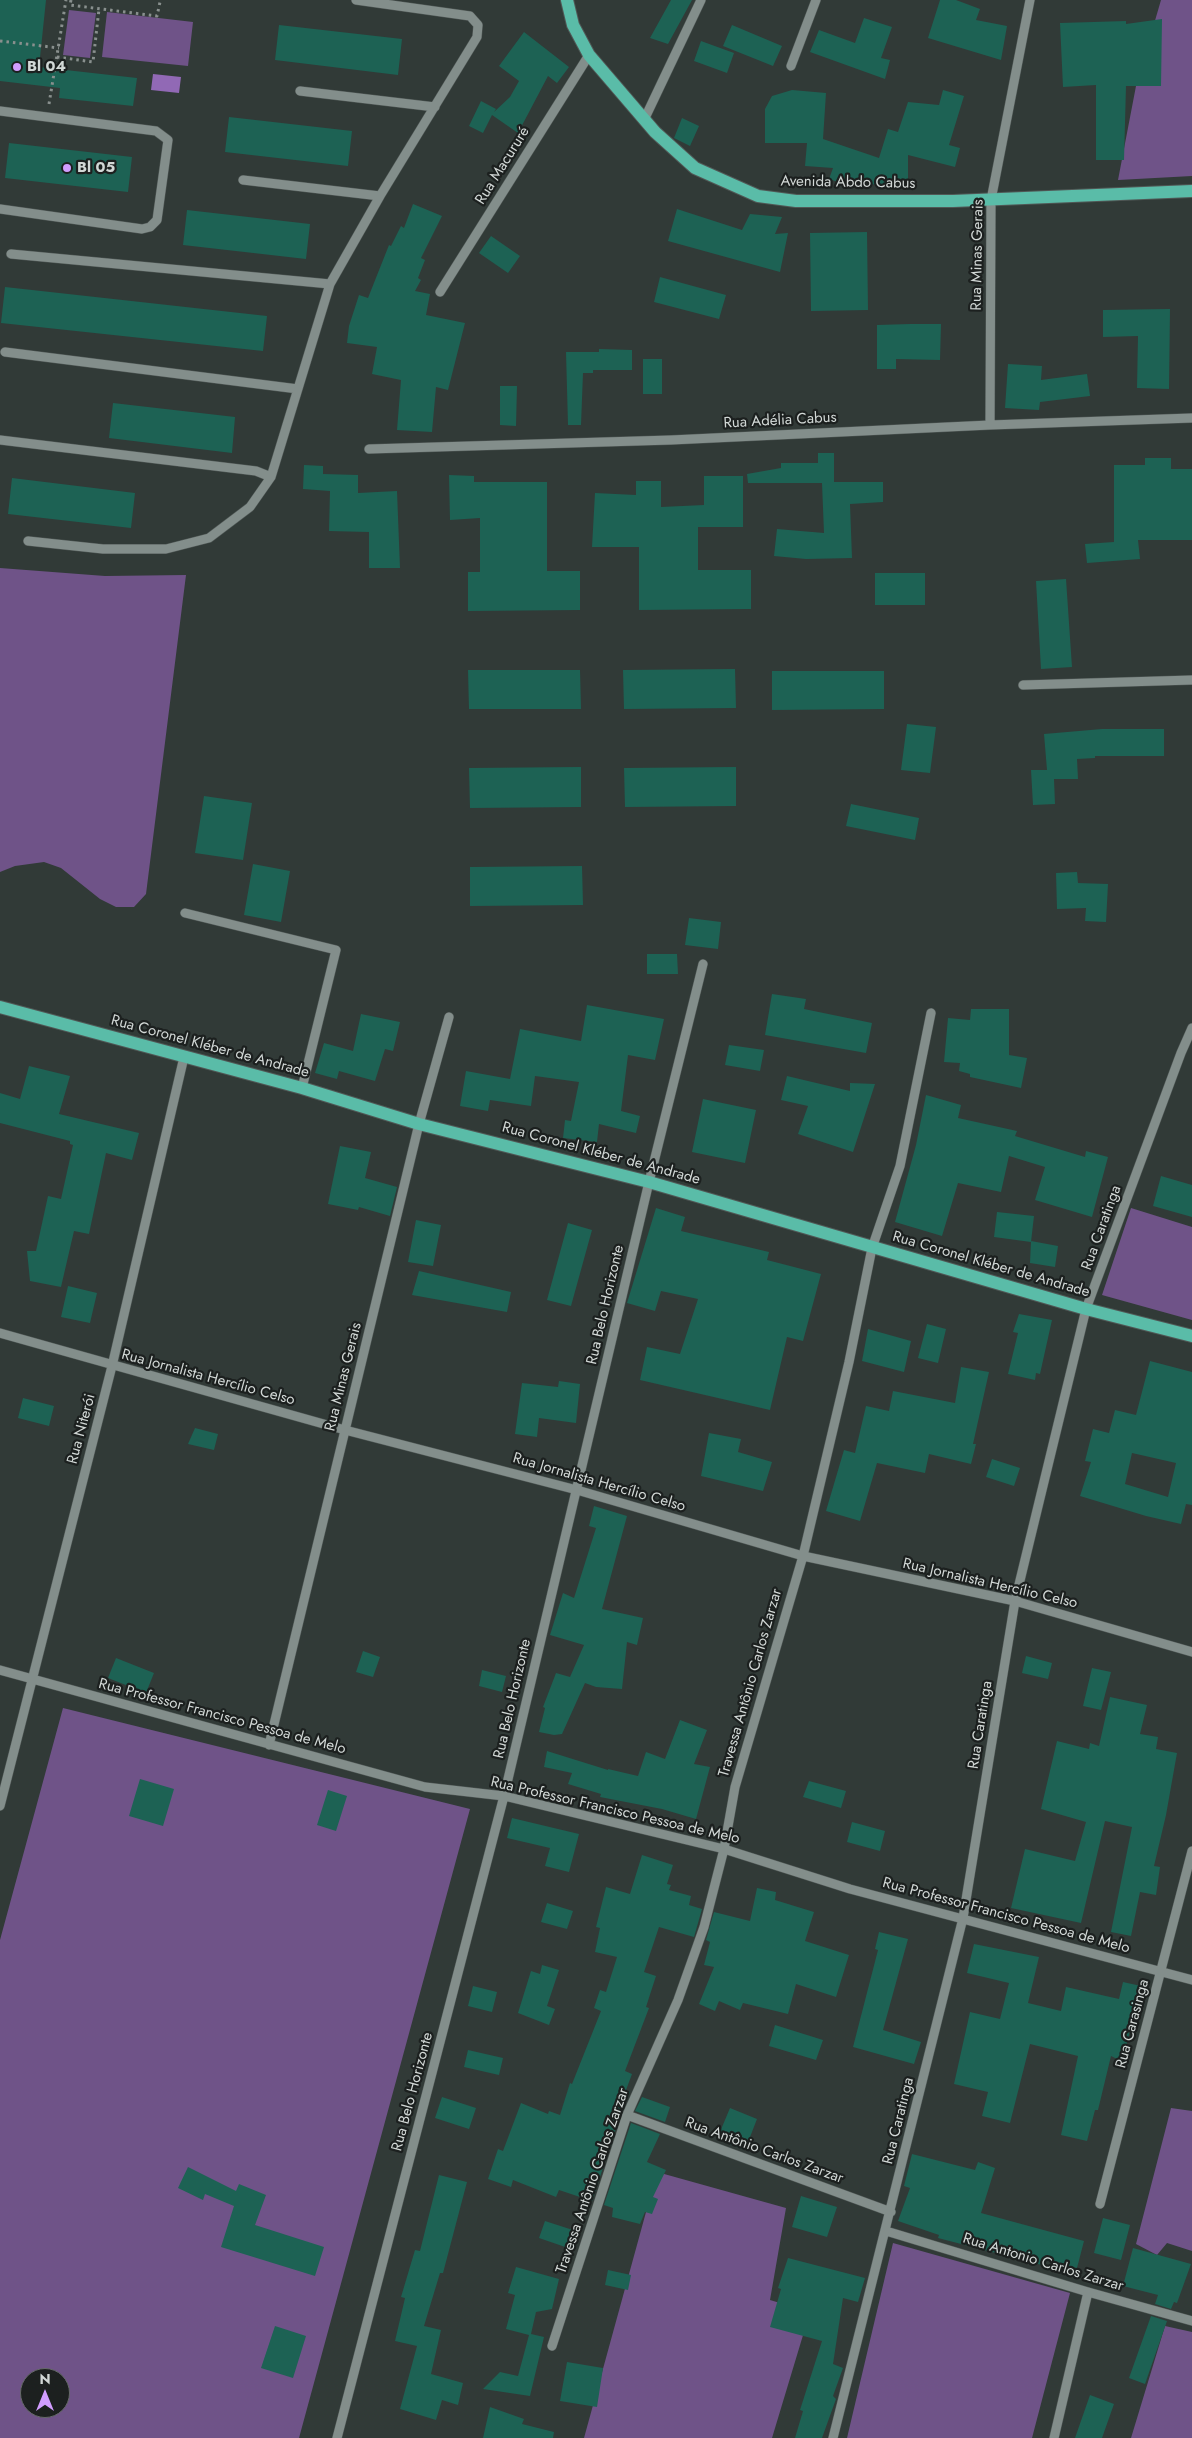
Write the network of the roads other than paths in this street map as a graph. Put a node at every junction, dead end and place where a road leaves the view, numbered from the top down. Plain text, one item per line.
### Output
1 (356, 0) edge
2 (567, 0) edge
3 (701, 0) edge
4 (816, 0) edge
5 (1030, 0) edge
6 (589, 54) junction
7 (791, 66) dead end
8 (300, 91) dead end
9 (435, 106) junction
10 (0, 111) edge
11 (644, 120) junction
12 (243, 180) dead end
13 (1192, 191) edge
14 (380, 196) junction
15 (991, 200) junction
16 (0, 209) edge
17 (11, 254) dead end
18 (330, 284) junction
19 (440, 292) dead end
20 (6, 352) dead end
21 (298, 389) junction
22 (1192, 418) edge
23 (990, 424) junction
24 (0, 440) edge
25 (368, 449) dead end
26 (271, 477) junction
27 (28, 541) dead end
28 (1192, 680) edge
29 (1023, 685) dead end
30 (185, 913) dead end
31 (703, 964) dead end
32 (0, 1007) edge
33 (931, 1013) dead end
34 (449, 1017) dead end
35 (1192, 1028) edge
36 (184, 1057) junction
37 (302, 1088) junction
38 (419, 1124) junction
39 (649, 1182) junction
40 (872, 1248) junction
41 (1086, 1309) junction
42 (0, 1333) edge
43 (1192, 1336) edge
44 (112, 1366) junction
45 (345, 1430) junction
46 (577, 1490) junction
47 (803, 1556) junction
48 (1015, 1601) junction
49 (1192, 1652) edge
50 (0, 1670) edge
51 (32, 1678) junction
52 (269, 1745) junction
53 (504, 1796) junction
54 (0, 1806) edge
55 (724, 1849) junction
56 (1192, 1851) edge
57 (963, 1918) junction
58 (1161, 1971) junction
59 (1192, 1980) edge
60 (627, 2115) junction
61 (1100, 2204) dead end
62 (891, 2212) junction
63 (886, 2231) junction
64 (1088, 2292) junction
65 (1192, 2321) edge
66 (552, 2346) dead end
67 (337, 2438) edge
68 (833, 2438) edge
69 (1054, 2438) edge

1 - 9 street
2 - 6 main road, Avenida Abdo Cabus
3 - 11 street
4 - 7 street
5 - 15 street, Rua Minas Gerais
6 - 11 main road, Avenida Abdo Cabus
6 - 19 street, Rua Macururé
8 - 9 street
9 - 14 street
10 - 16 street
11 - 15 main road, Avenida Abdo Cabus
12 - 14 street
13 - 15 main road, Avenida Abdo Cabus
14 - 18 street
15 - 23 street, Rua Minas Gerais
17 - 18 street
18 - 21 street
20 - 21 street
21 - 26 street
22 - 23 street, Rua Adélia Cabus
23 - 25 street, Rua Adélia Cabus
24 - 26 street
26 - 27 street
28 - 29 street
30 - 37 street
31 - 39 street, Rua Belo Horizonte
32 - 36 main road, Rua Coronel Kléber de Andrade
33 - 40 street, Travessa Antônio Carlos Zarzar
34 - 38 street, Rua Minas Gerais
35 - 41 street, Rua Caratinga
36 - 37 main road, Rua Coronel Kléber de Andrade
36 - 44 street, Rua Niterói
37 - 38 main road, Rua Coronel Kléber de Andrade
38 - 39 main road, Rua Coronel Kléber de Andrade
38 - 45 street, Rua Minas Gerais
39 - 40 main road, Rua Coronel Kléber de Andrade
39 - 46 street, Rua Belo Horizonte
40 - 41 main road, Rua Coronel Kléber de Andrade
40 - 47 street, Travessa Antônio Carlos Zarzar
41 - 43 main road, Rua Coronel Kléber de Andrade
41 - 48 street, Rua Caratinga
42 - 44 street, Rua Jornalista Hercílio Celso
44 - 45 street, Rua Jornalista Hercílio Celso
44 - 51 street, Rua Niterói
45 - 46 street, Rua Jornalista Hercílio Celso
45 - 52 street, Rua Minas Gerais
46 - 47 street, Rua Jornalista Hercílio Celso
46 - 53 street, Rua Belo Horizonte
47 - 48 street, Rua Jornalista Hercílio Celso
47 - 55 street, Travessa Antônio Carlos Zarzar
48 - 49 street, Rua Jornalista Hercílio Celso
48 - 57 street, Rua Caratinga
50 - 51 street, Rua Professor Francisco Pessoa de Melo
51 - 52 street, Rua Professor Francisco Pessoa de Melo
51 - 54 street, Rua Niterói
52 - 53 street, Rua Professor Francisco Pessoa de Melo
53 - 55 street, Rua Professor Francisco Pessoa de Melo
53 - 67 street, Rua Belo Horizonte
55 - 57 street, Rua Professor Francisco Pessoa de Melo
55 - 60 street, Travessa Antônio Carlos Zarzar
56 - 58 street, Rua Carasinga
57 - 58 street, Rua Professor Francisco Pessoa de Melo
57 - 62 street, Rua Caratinga
58 - 59 street, Rua Professor Francisco Pessoa de Melo
58 - 61 street, Rua Carasinga
60 - 62 street, Rua Antônio Carlos Zarzar
60 - 66 street, Travessa Antônio Carlos Zarzar
62 - 63 street, Rua Caratinga
63 - 64 street, Rua Antonio Carlos Zarzar
63 - 68 street, Rua Caratinga
64 - 65 street, Rua Antonio Carlos Zarzar
64 - 69 street

